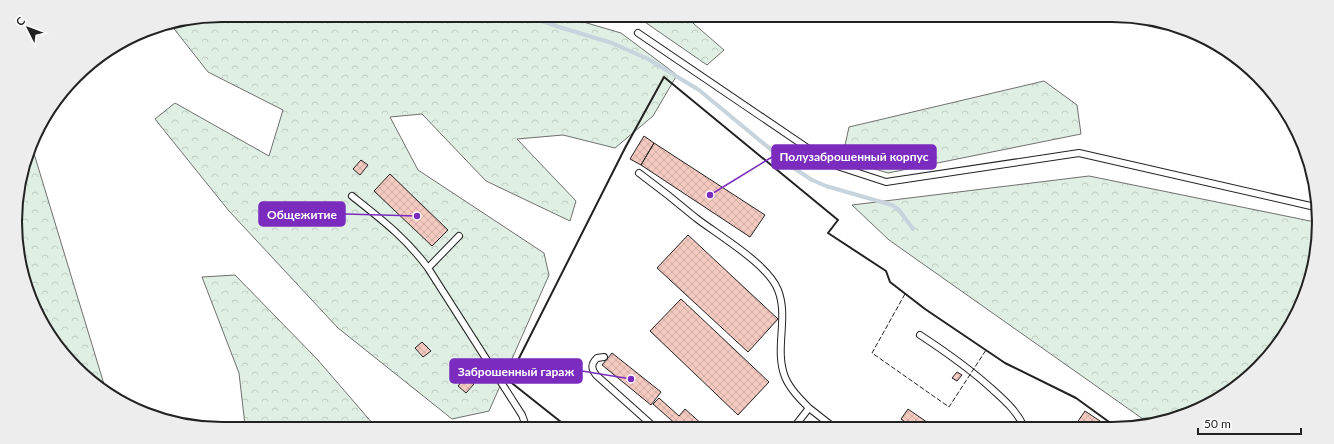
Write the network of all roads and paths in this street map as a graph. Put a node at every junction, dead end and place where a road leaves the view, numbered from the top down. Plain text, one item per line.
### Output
1 (638, 33) dead end
2 (639, 173) dead end
3 (352, 196) dead end
4 (1312, 206) edge
5 (459, 236) dead end
6 (428, 268) junction
7 (920, 335) dead end
8 (604, 357) dead end
9 (809, 408) junction
10 (525, 422) edge
11 (648, 422) edge
12 (798, 422) edge
13 (827, 422) edge
14 (1022, 422) edge

1 - 4 lane
2 - 9 lane
3 - 6 lane
5 - 6 lane
6 - 10 lane
7 - 14 lane
8 - 11 lane
9 - 12 lane
9 - 13 lane

